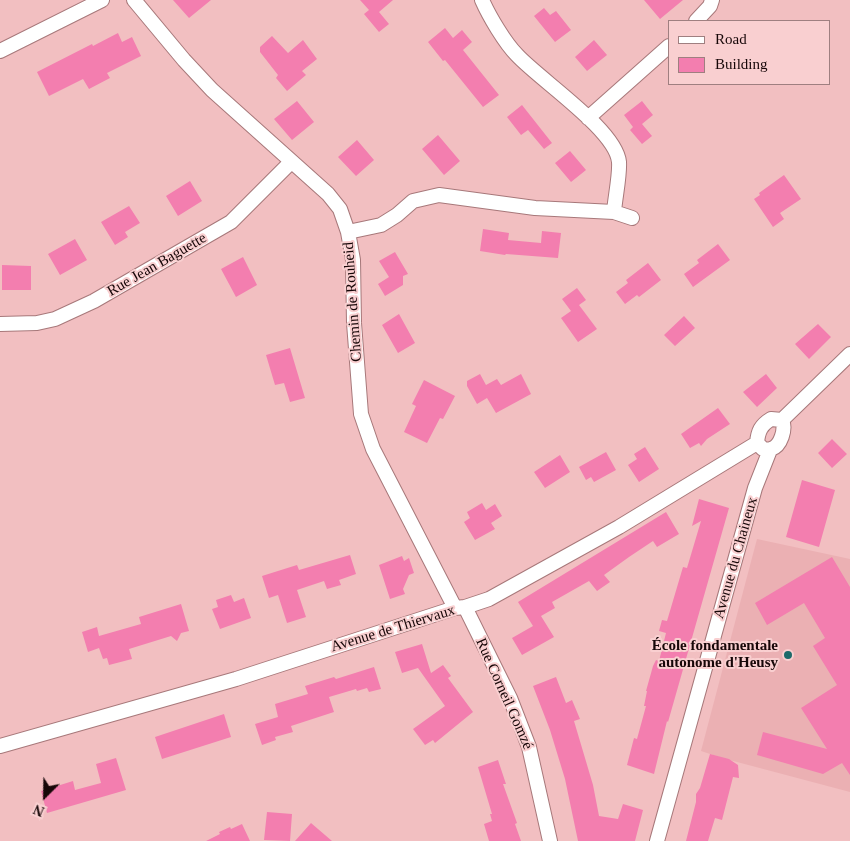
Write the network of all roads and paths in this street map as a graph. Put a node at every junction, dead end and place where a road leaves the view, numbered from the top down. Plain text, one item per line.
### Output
1 (102, 0) edge
2 (134, 0) edge
3 (482, 0) edge
4 (712, 0) edge
5 (697, 20) edge
6 (668, 47) edge
7 (0, 51) edge
8 (588, 118) junction
9 (291, 162) junction
10 (614, 212) junction
11 (632, 218) dead end
12 (348, 232) junction
13 (0, 324) edge
14 (850, 354) edge
15 (782, 420) junction
16 (757, 443) junction
17 (770, 450) junction
18 (460, 607) junction
19 (0, 746) edge
20 (550, 841) edge
21 (657, 841) edge

1 - 7 street
2 - 9 street, Chemin de Rouheid
3 - 8 street
4 - 5 street
6 - 8 street
8 - 10 street
9 - 12 street, Chemin de Rouheid
9 - 13 street, Rue Jean Baguette
10 - 11 street
10 - 12 street
12 - 18 street, Chemin de Rouheid
14 - 15 street
15 - 16 street
15 - 17 street
16 - 17 street
16 - 18 street, Avenue de Thiervaux
17 - 21 street, Avenue du Chaineux
18 - 19 street, Avenue de Thiervaux
18 - 20 street, Rue Corneil Gomzé

